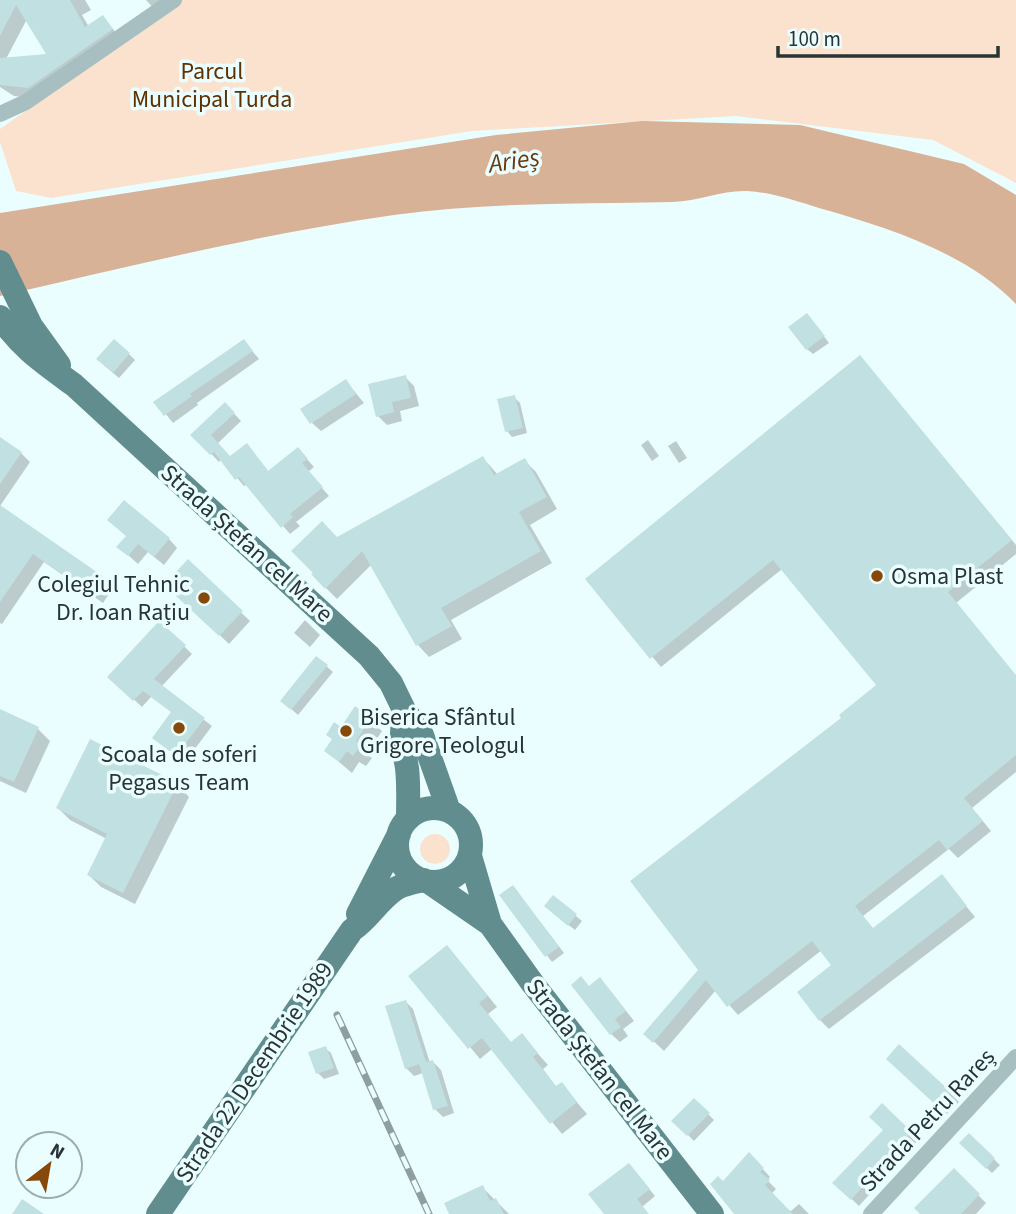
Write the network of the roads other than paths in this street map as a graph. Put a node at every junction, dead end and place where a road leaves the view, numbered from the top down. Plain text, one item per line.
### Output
1 (174, 0) edge
2 (0, 114) edge
3 (0, 261) edge
4 (14, 326) edge
5 (406, 713) junction
6 (449, 811) junction
7 (405, 823) junction
8 (470, 856) junction
9 (426, 881) junction
10 (490, 924) junction
11 (352, 930) junction
12 (1016, 1057) edge
13 (158, 1214) edge
14 (712, 1214) edge
15 (871, 1214) edge

1 - 2 street
3 - 4 main road, Strada Ștefan cel Mare
4 - 5 main road, Strada Ștefan cel Mare
5 - 6 main road, Strada Ștefan cel Mare
5 - 7 main road, Strada Ștefan cel Mare
6 - 7 main road
6 - 8 main road, Strada Ștefan cel Mare
7 - 9 main road, Strada Ștefan cel Mare
7 - 11 main road, Strada 22 Decembrie 1989
8 - 9 main road
8 - 10 main road, Strada Ștefan cel Mare
9 - 10 main road, Strada Ștefan cel Mare
9 - 11 main road, Strada 22 Decembrie 1989
10 - 14 main road, Strada Ștefan cel Mare
11 - 13 main road, Strada 22 Decembrie 1989
12 - 15 street, Strada Petru Rareș

